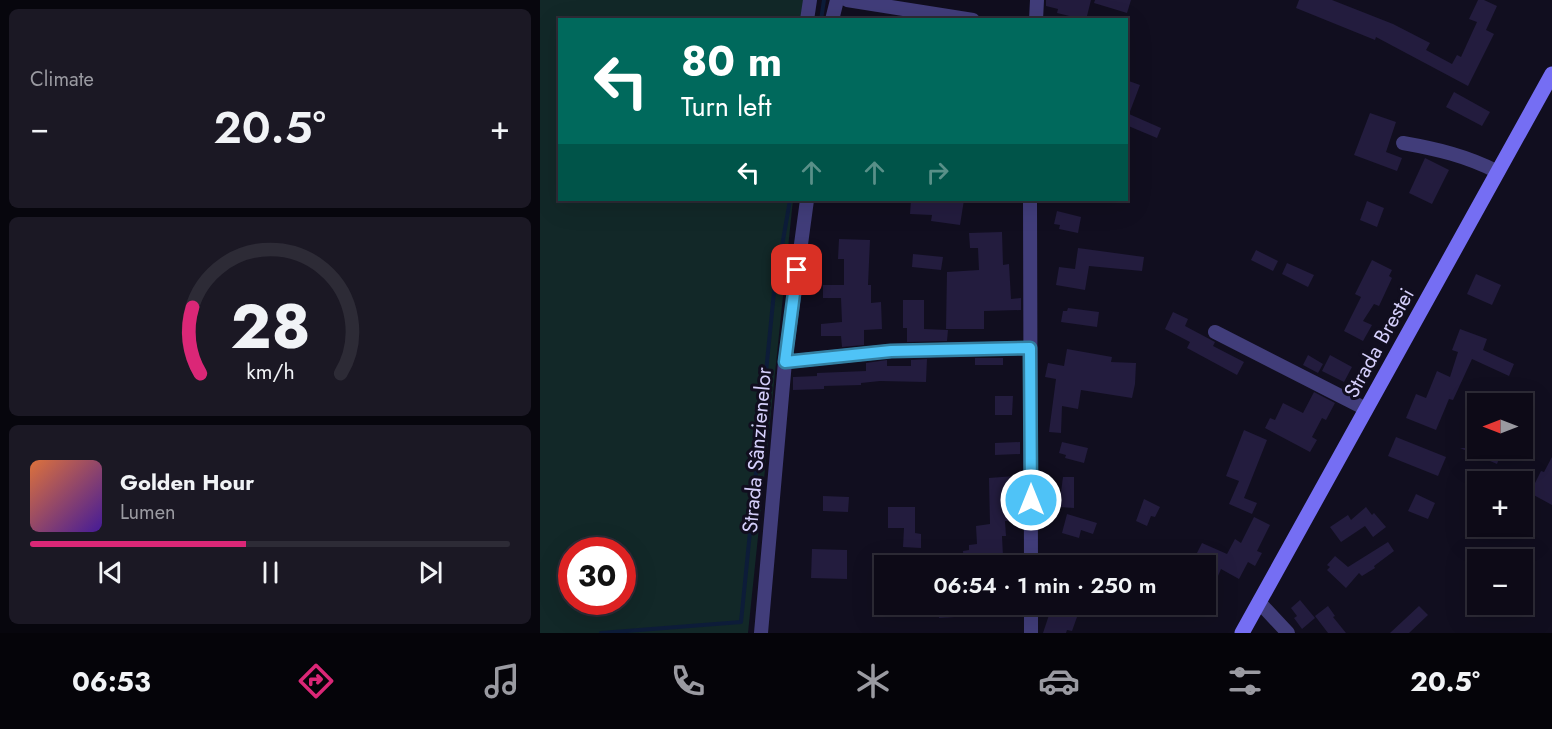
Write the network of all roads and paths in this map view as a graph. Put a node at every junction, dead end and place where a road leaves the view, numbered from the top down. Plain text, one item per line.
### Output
1 (810, 0) edge
2 (837, 0) edge
3 (847, 0) edge
4 (1037, 0) edge
5 (807, 18) edge
6 (832, 18) edge
7 (960, 18) edge
8 (1036, 18) edge
9 (1552, 74) edge
10 (1403, 143) dead end
11 (1498, 172) junction
12 (807, 201) edge
13 (1030, 201) edge
14 (1215, 332) dead end
15 (1030, 348) junction
16 (785, 362) junction
17 (1366, 409) junction
18 (1031, 555) edge
19 (1259, 602) junction
20 (1031, 615) edge
21 (761, 633) edge
22 (1031, 633) edge
23 (1242, 633) edge
24 (1288, 633) edge

1 - 5 street
2 - 6 street
3 - 7 street
4 - 8 street
9 - 11 main road, Strada Brestei
10 - 11 street
11 - 17 main road, Strada Brestei
12 - 16 street, Strada Sânzienelor
13 - 15 street
14 - 17 street
15 - 16 street
15 - 18 street
16 - 21 street, Strada Sânzienelor
17 - 19 main road, Strada Brestei
19 - 23 main road, Strada Brestei
19 - 24 street
20 - 22 street

